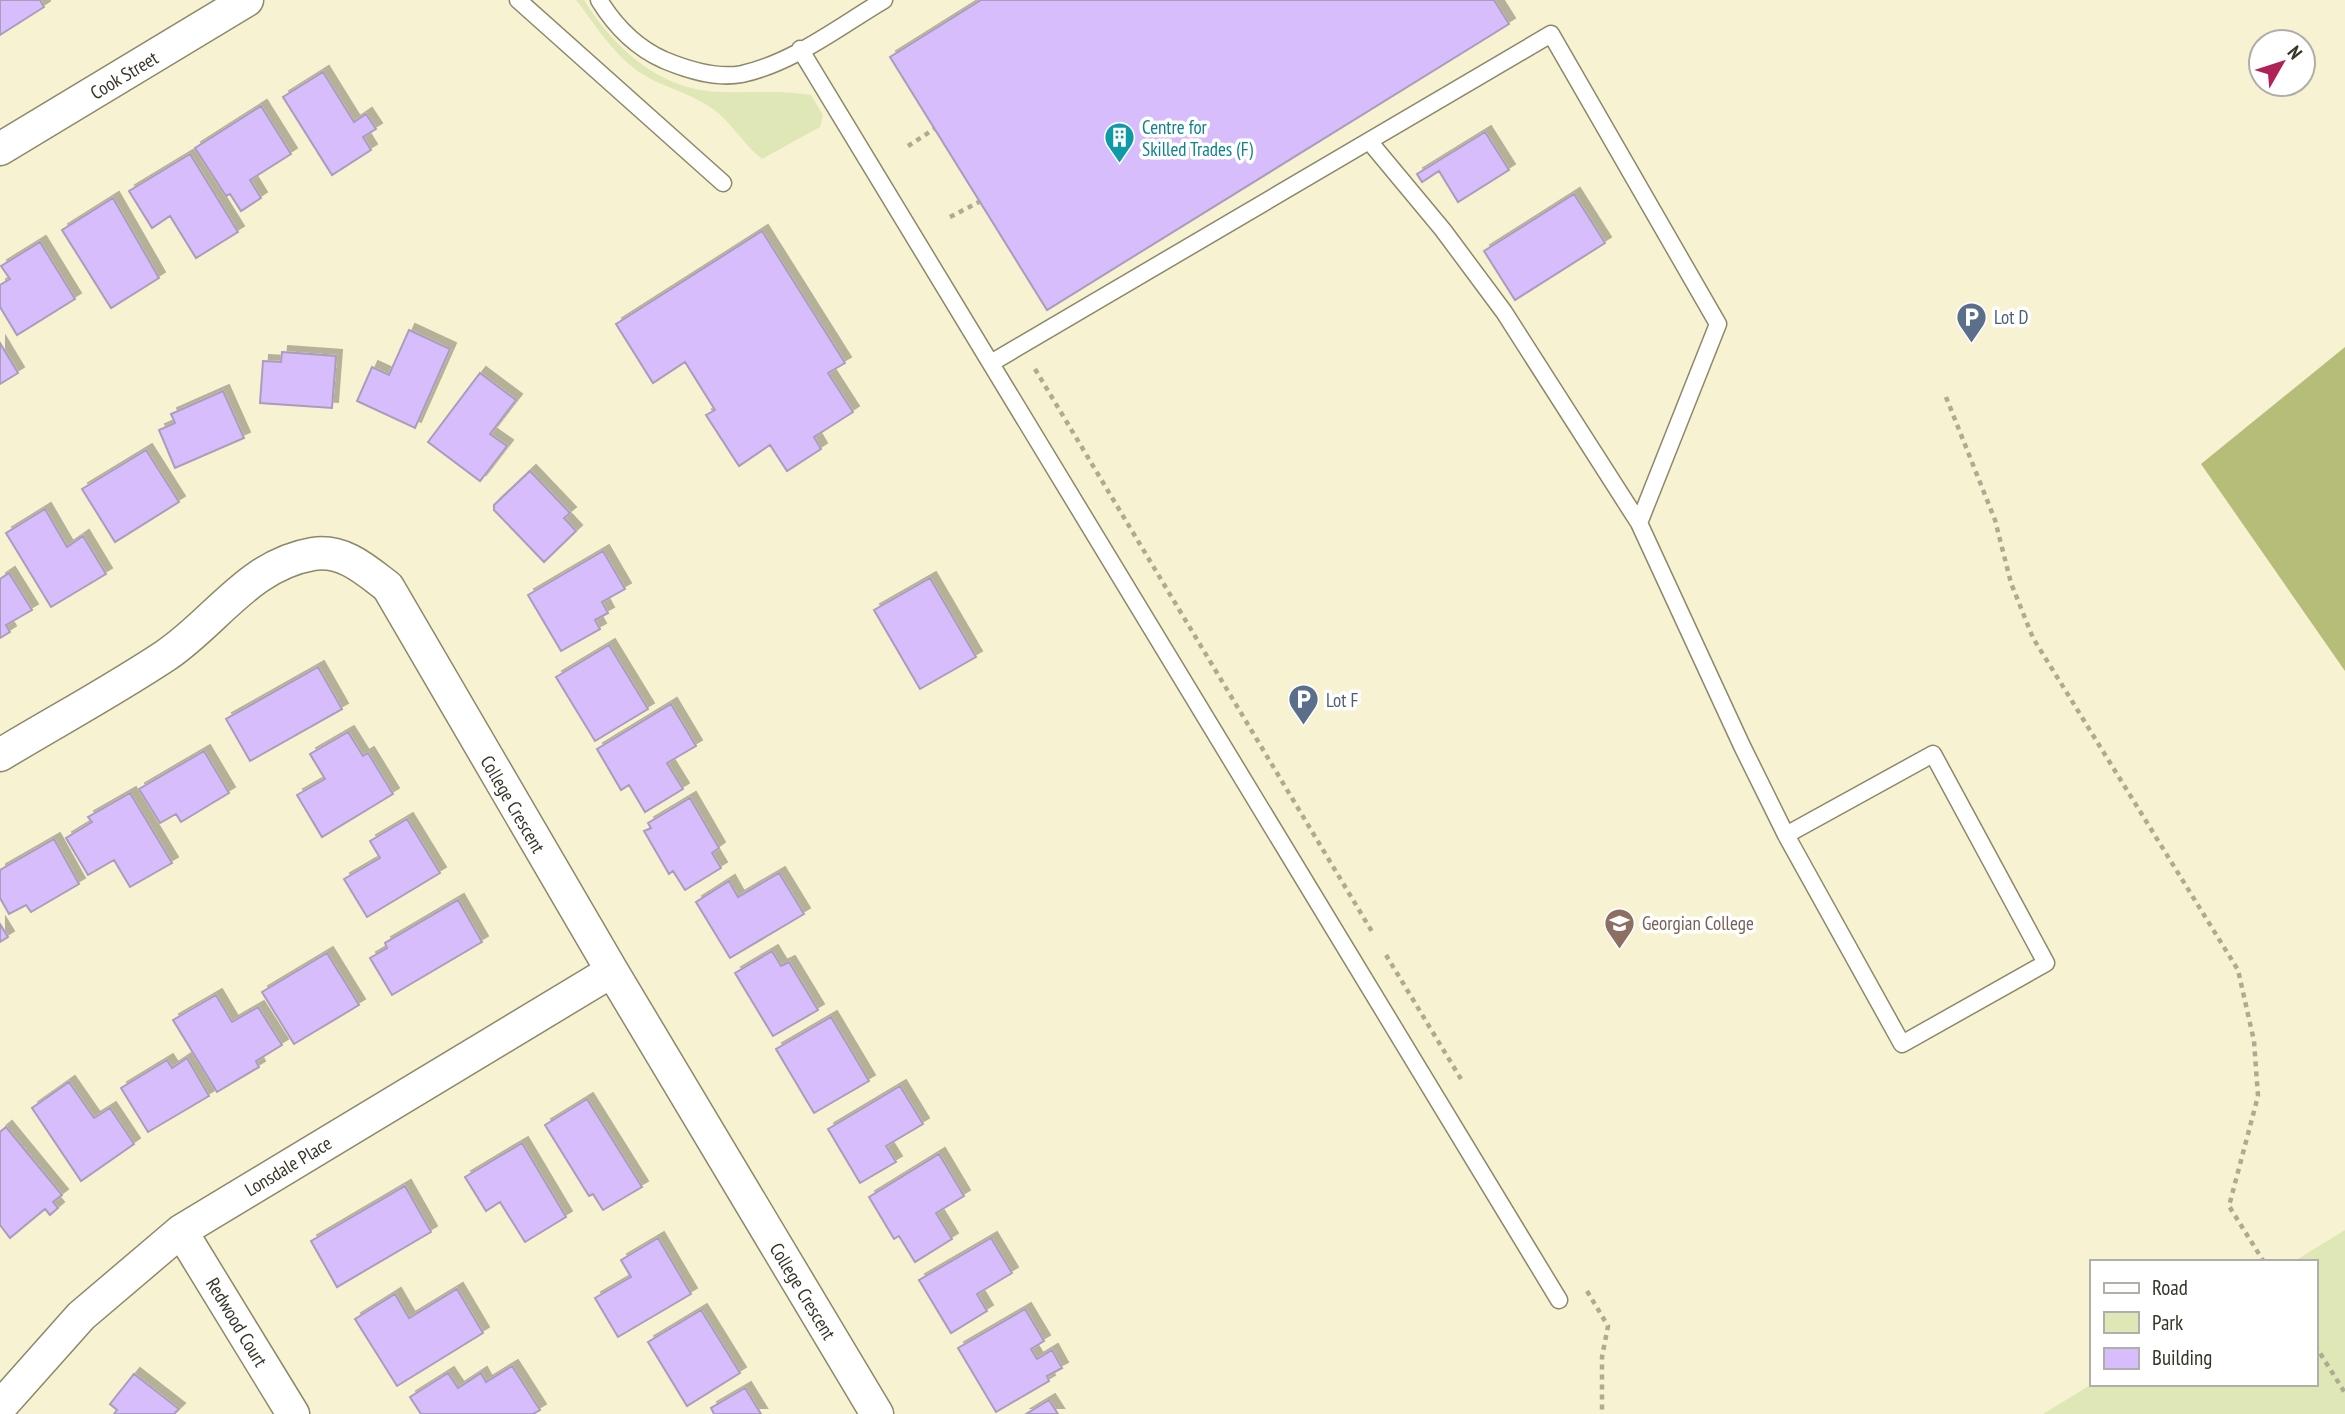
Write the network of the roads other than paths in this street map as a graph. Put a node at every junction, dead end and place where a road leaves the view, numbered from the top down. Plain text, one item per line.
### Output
1 (247, 0) edge
2 (519, 0) edge
3 (599, 0) edge
4 (884, 0) edge
5 (800, 49) junction
6 (1369, 141) junction
7 (0, 149) edge
8 (723, 183) dead end
9 (991, 362) junction
10 (1640, 523) junction
11 (0, 755) edge
12 (1786, 835) junction
13 (612, 971) junction
14 (181, 1231) junction
15 (1559, 1300) dead end
16 (0, 1407) edge
17 (293, 1414) edge
18 (877, 1414) edge

1 - 7 street, Cook Street
2 - 8 lane
3 - 5 lane
4 - 5 lane
5 - 9 lane
6 - 9 lane
6 - 10 lane
6 - 10 lane
9 - 15 lane
10 - 12 lane
11 - 13 street, College Crescent
12 - 12 lane
13 - 14 street, Lonsdale Place
13 - 18 street, College Crescent
14 - 16 street, Lonsdale Place
14 - 17 street, Redwood Court

